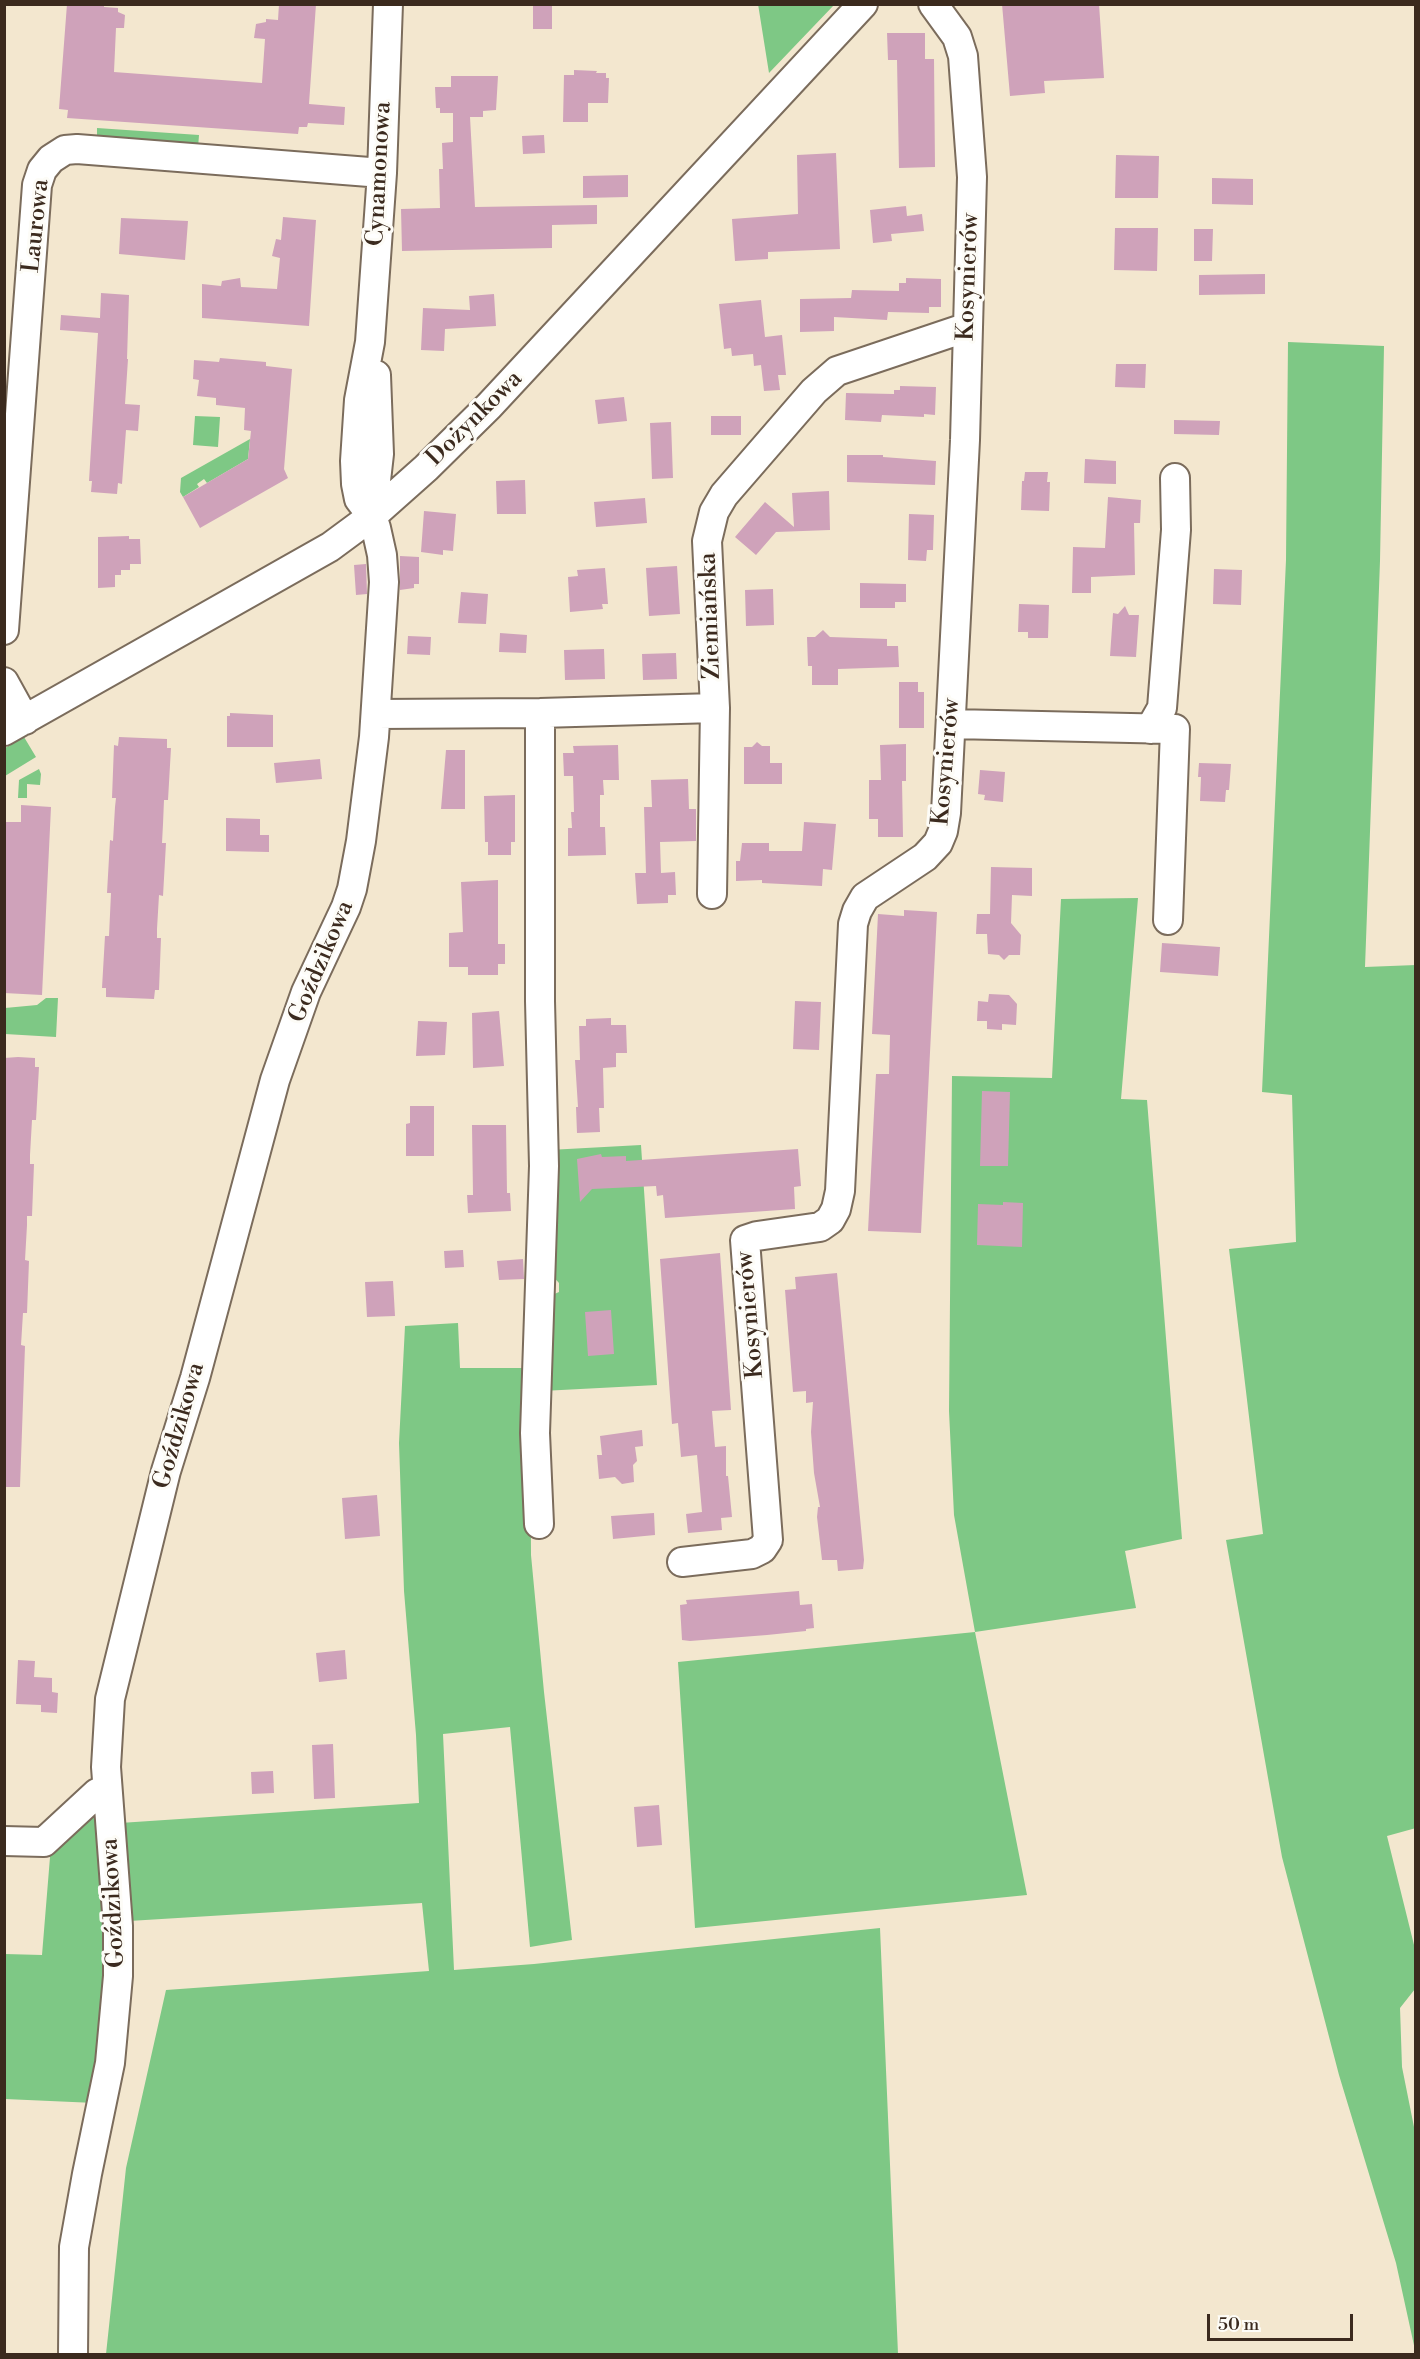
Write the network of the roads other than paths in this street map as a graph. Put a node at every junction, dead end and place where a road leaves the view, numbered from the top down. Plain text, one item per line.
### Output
1 (388, 4) edge
2 (863, 4) edge
3 (933, 4) edge
4 (382, 173) junction
5 (968, 327) junction
6 (370, 342) junction
7 (379, 454) junction
8 (417, 477) junction
9 (1174, 478) dead end
10 (372, 516) junction
11 (4, 630) edge
12 (4, 682) edge
13 (715, 708) junction
14 (540, 713) junction
15 (376, 714) junction
16 (952, 724) junction
17 (15, 726) edge
18 (1163, 729) junction
19 (712, 894) dead end
20 (1168, 920) dead end
21 (539, 1524) dead end
22 (682, 1562) dead end
23 (107, 1789) junction
24 (4, 1841) edge
25 (73, 2355) edge

1 - 4 street, Cynamonowa
2 - 8 street, Dożynkowa
3 - 5 street, Kosynierów
4 - 6 street, Cynamonowa
4 - 11 street, Laurowa
5 - 13 street, Ziemiańska
5 - 16 street, Kosynierów
6 - 7 street, Cynamonowa
6 - 10 street, Cynamonowa
7 - 8 street
7 - 10 street, Cynamonowa
8 - 10 street, Dożynkowa
9 - 18 street
10 - 15 street, Goździkowa
10 - 17 street, Dożynkowa
12 - 17 street
13 - 14 street, Ziemiańska
13 - 19 street
14 - 15 street, Ziemiańska
14 - 21 street
15 - 23 street, Goździkowa
16 - 18 street
16 - 22 street, Kosynierów
18 - 20 street
23 - 24 street
23 - 25 street, Goździkowa

